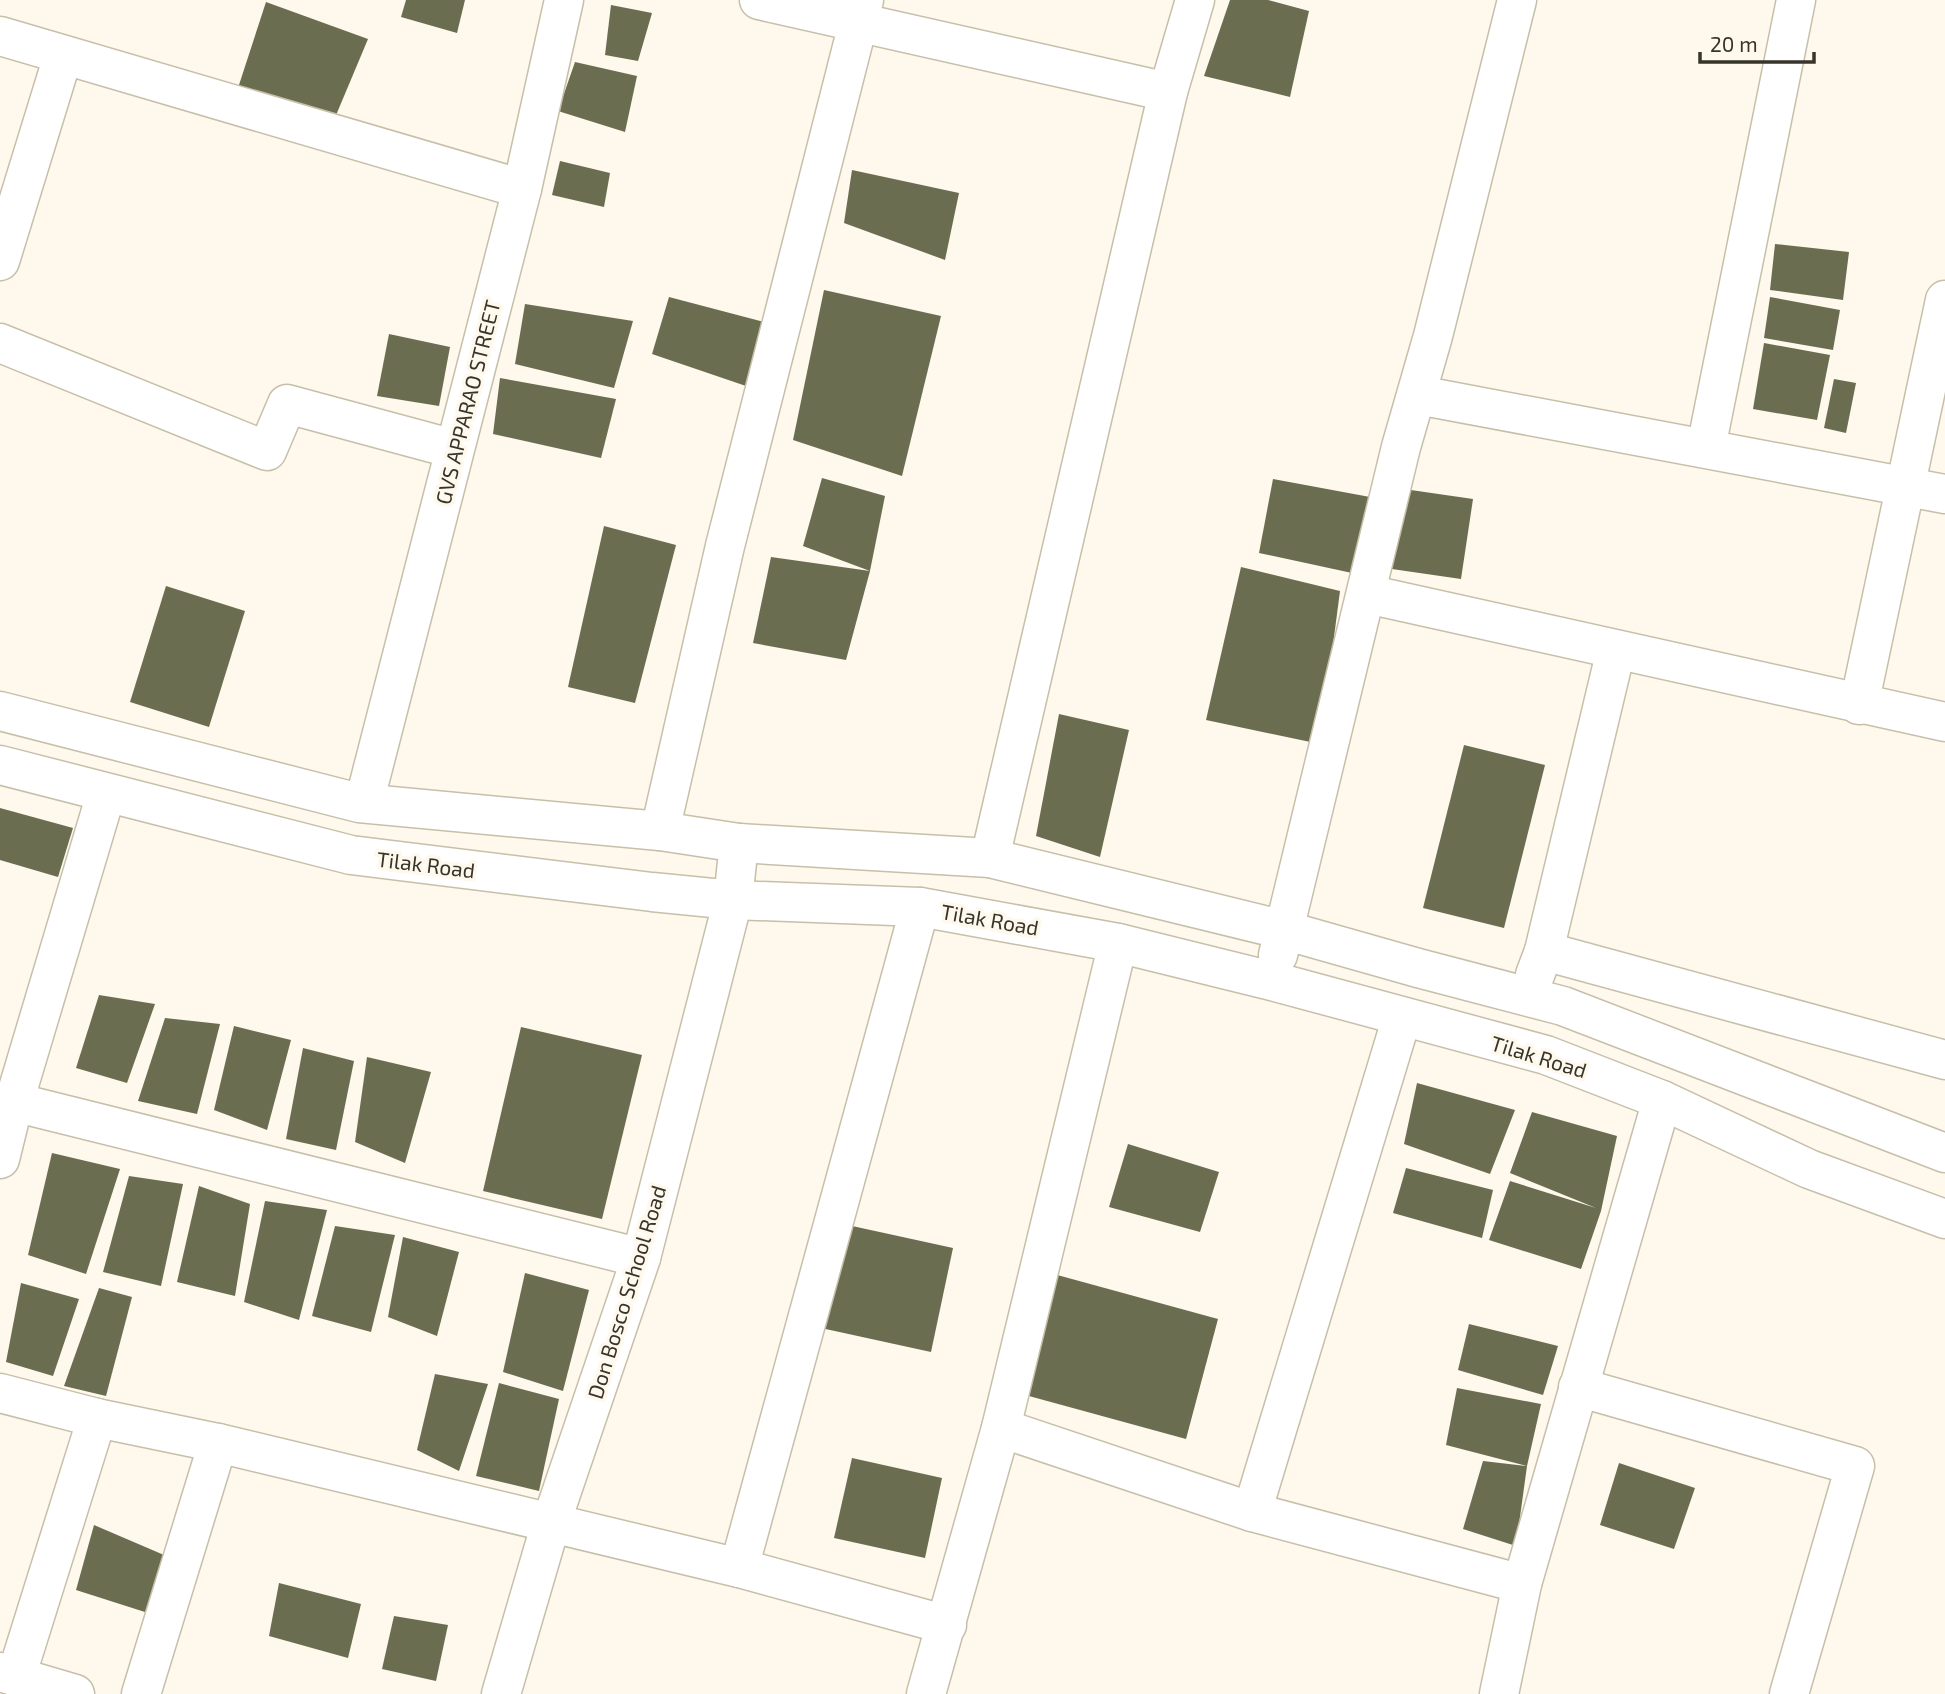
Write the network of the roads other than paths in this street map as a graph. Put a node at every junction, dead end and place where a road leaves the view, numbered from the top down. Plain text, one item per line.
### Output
1 (564, 0) edge
2 (759, 0) edge
3 (1195, 0) edge
4 (1517, 0) edge
5 (1796, 0) edge
6 (861, 11) edge
7 (0, 36) edge
8 (63, 56) junction
9 (1168, 92) junction
10 (522, 189) junction
11 (0, 261) edge
12 (1945, 300) edge
13 (0, 343) edge
14 (1418, 395) junction
15 (1706, 448) junction
16 (454, 449) junction
17 (1907, 487) junction
18 (1945, 494) edge
19 (1367, 594) junction
20 (1616, 650) junction
21 (1859, 705) junction
22 (0, 711) edge
23 (1945, 722) edge
24 (0, 765) edge
25 (107, 794) junction
26 (364, 803) junction
27 (660, 831) junction
28 (739, 843) junction
29 (990, 858) junction
30 (733, 900) junction
31 (920, 907) junction
32 (1284, 929) junction
33 (1118, 943) junction
34 (1544, 951) junction
35 (1272, 981) junction
36 (1526, 996) junction
37 (1402, 1017) junction
38 (1945, 1059) edge
39 (1662, 1100) junction
40 (15, 1102) junction
41 (1945, 1153) edge
42 (0, 1158) edge
43 (1945, 1219) edge
44 (641, 1258) junction
45 (1578, 1387) junction
46 (0, 1393) edge
47 (97, 1418) junction
48 (1001, 1428) junction
49 (218, 1443) junction
50 (1252, 1512) junction
51 (551, 1523) junction
52 (739, 1568) junction
53 (1522, 1584) junction
54 (947, 1625) junction
55 (8, 1674) edge
56 (75, 1694) edge
57 (141, 1694) edge
58 (501, 1694) edge
59 (926, 1694) edge
60 (1499, 1694) edge
61 (1789, 1694) edge

1 - 10 street, GVS APPARAO STREET
2 - 6 street
3 - 9 street
4 - 14 street
5 - 15 street
6 - 9 street
6 - 27 street
7 - 8 street
8 - 10 street
8 - 11 street
9 - 29 street
10 - 16 street, GVS APPARAO STREET
12 - 17 street
13 - 16 street
14 - 15 street
14 - 19 street
15 - 17 street
16 - 26 street, GVS APPARAO STREET
17 - 18 street
17 - 21 street
19 - 20 street
19 - 32 street
20 - 21 street
20 - 34 street
21 - 23 street
22 - 26 street
24 - 25 street, Tilak Road
25 - 30 street, Tilak Road
25 - 40 street
26 - 27 street
27 - 28 street
28 - 29 street
28 - 30 street, Don Bosco School Road
29 - 32 street
30 - 31 street, Tilak Road
30 - 44 street, Don Bosco School Road
31 - 33 street, Tilak Road
31 - 52 street
32 - 35 street
32 - 36 street
33 - 35 street, Tilak Road
33 - 48 street
34 - 36 street
34 - 38 street
35 - 37 street, Tilak Road
36 - 41 street
37 - 39 street, Tilak Road
37 - 50 street
39 - 43 street, Tilak Road
39 - 45 street
40 - 42 street
40 - 44 street
44 - 51 street, Don Bosco School Road
45 - 53 street
45 - 61 street
46 - 47 street
47 - 49 street
47 - 55 street
48 - 50 street
48 - 54 street
49 - 51 street
49 - 57 street
50 - 53 street
51 - 52 street
51 - 58 street, Don Bosco School Road
52 - 54 street
53 - 60 street
54 - 59 street
55 - 56 street

